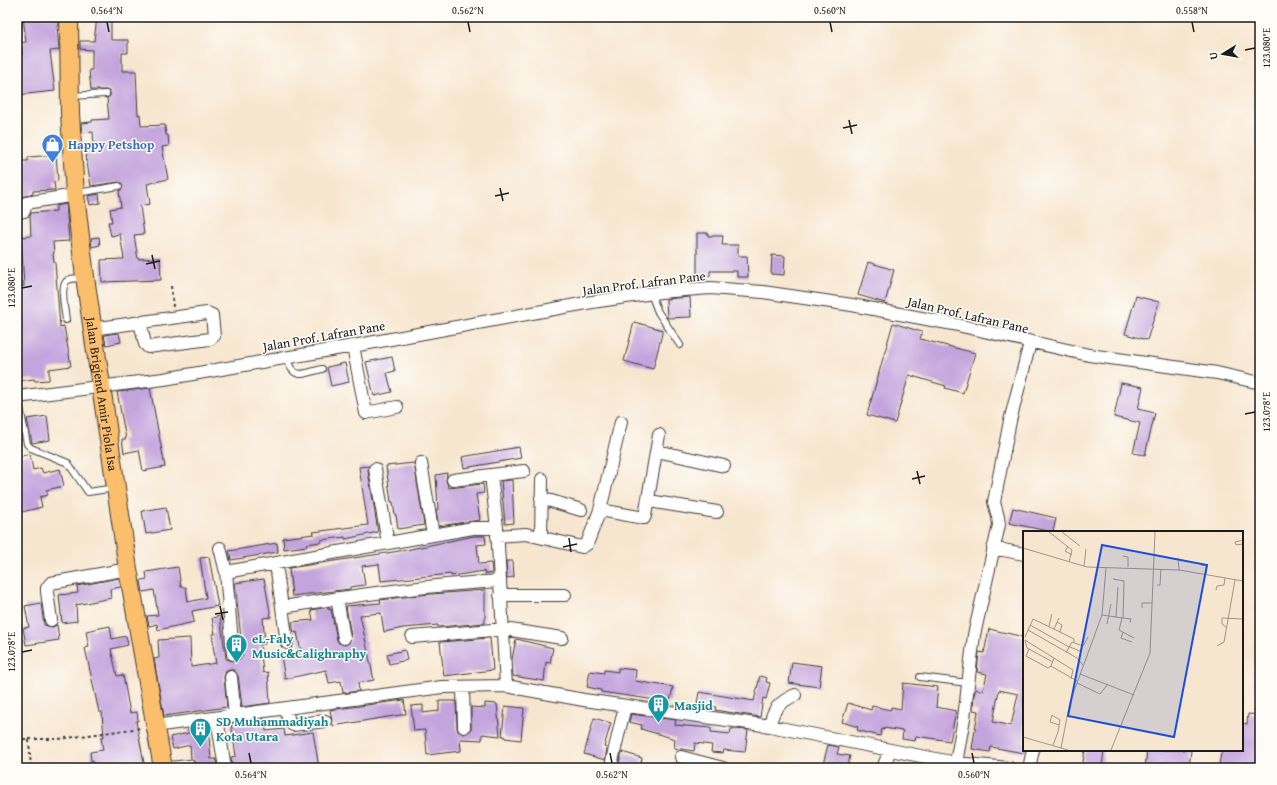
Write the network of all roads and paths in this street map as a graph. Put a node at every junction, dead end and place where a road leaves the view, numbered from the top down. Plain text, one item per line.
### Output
1 (69, 17) edge
2 (106, 94) dead end
3 (70, 96) junction
4 (119, 186) dead end
5 (75, 194) junction
6 (17, 212) edge
7 (85, 278) junction
8 (171, 286) dead end
9 (651, 294) junction
10 (175, 318) junction
11 (66, 320) dead end
12 (140, 322) junction
13 (92, 328) junction
14 (1030, 343) junction
15 (680, 345) dead end
16 (353, 346) junction
17 (286, 357) junction
18 (322, 369) dead end
19 (1260, 383) edge
20 (101, 388) junction
21 (17, 397) edge
22 (397, 407) dead end
23 (621, 422) dead end
24 (660, 435) dead end
25 (657, 451) junction
26 (422, 463) dead end
27 (724, 466) dead end
28 (375, 468) dead end
29 (524, 471) dead end
30 (491, 475) junction
31 (542, 479) dead end
32 (453, 480) dead end
33 (115, 488) junction
34 (541, 498) junction
35 (649, 501) junction
36 (580, 510) dead end
37 (600, 510) junction
38 (717, 512) dead end
39 (497, 532) junction
40 (433, 535) junction
41 (541, 537) junction
42 (388, 544) junction
43 (220, 548) dead end
44 (993, 548) junction
45 (1023, 554) edge
46 (276, 564) junction
47 (128, 569) junction
48 (226, 572) junction
49 (500, 581) junction
50 (500, 595) junction
51 (566, 595) dead end
52 (337, 598) junction
53 (283, 608) junction
54 (50, 620) dead end
55 (504, 629) junction
56 (412, 637) dead end
57 (344, 638) dead end
58 (562, 638) dead end
59 (288, 643) dead end
60 (233, 654) dead end
61 (920, 676) dead end
62 (231, 677) dead end
63 (968, 683) junction
64 (506, 686) junction
65 (463, 687) junction
66 (795, 696) dead end
67 (625, 706) junction
68 (286, 709) junction
69 (236, 716) junction
70 (217, 718) junction
71 (325, 721) dead end
72 (154, 726) junction
73 (770, 726) junction
74 (464, 727) dead end
75 (17, 739) edge
76 (29, 740) junction
77 (890, 750) junction
78 (1033, 751) edge
79 (680, 757) dead end
80 (612, 761) dead end
81 (956, 763) junction
82 (189, 766) dead end
83 (31, 768) edge
84 (163, 768) edge
85 (170, 768) edge
86 (225, 768) edge
87 (722, 768) edge
88 (883, 768) edge
89 (1009, 768) edge
90 (1029, 768) edge

1 - 3 main road, Jalan Brigjend Amir Piola Isa
2 - 3 lane
3 - 5 main road, Jalan Brigjend Amir Piola Isa
4 - 5 lane
5 - 6 street
5 - 7 main road, Jalan Brigjend Amir Piola Isa
7 - 11 lane
7 - 13 main road, Jalan Brigjend Amir Piola Isa
8 - 10 path
9 - 14 street, Jalan Prof. Lafran Pane
9 - 15 lane
9 - 16 street, Jalan Prof. Lafran Pane
10 - 12 street
10 - 12 street
12 - 13 street
13 - 20 main road, Jalan Brigjend Amir Piola Isa
14 - 19 street, Jalan Prof. Lafran Pane
14 - 44 street
16 - 17 street, Jalan Prof. Lafran Pane
16 - 22 street
17 - 18 lane
17 - 20 street, Jalan Prof. Lafran Pane
20 - 21 street, Jalan Prof. Lafran Pane
20 - 33 main road, Jalan Brigjend Amir Piola Isa
21 - 33 lane
23 - 37 street
24 - 25 street
25 - 27 street
25 - 35 street
26 - 40 street
28 - 42 street
29 - 30 street
30 - 32 street
30 - 39 street
31 - 34 street
33 - 47 main road, Jalan Brigjend Amir Piola Isa
34 - 36 street
34 - 41 street
35 - 37 street
35 - 38 street
37 - 41 street
39 - 40 street
39 - 41 street
39 - 49 street
40 - 42 street
42 - 46 street
43 - 48 street
44 - 45 street
44 - 63 street
46 - 48 street
46 - 53 street
47 - 54 street
47 - 72 main road, Jalan Brigjend Amir Piola Isa
48 - 60 street
49 - 50 street
49 - 52 street
50 - 51 street
50 - 55 street
52 - 53 street
52 - 57 street
53 - 59 street
55 - 56 street
55 - 58 street
55 - 64 street
61 - 63 lane
62 - 69 street
63 - 81 street
64 - 65 street
64 - 67 street
65 - 68 street
65 - 74 street
66 - 73 street
67 - 73 street
67 - 80 street
68 - 69 street
68 - 71 street
69 - 70 street
70 - 72 street
70 - 86 street
72 - 76 path
72 - 84 main road, Jalan Brigjend Amir Piola Isa
73 - 77 street
75 - 76 path
76 - 83 path
77 - 81 street
77 - 88 street
78 - 90 street
79 - 87 street
81 - 89 street
82 - 85 street

